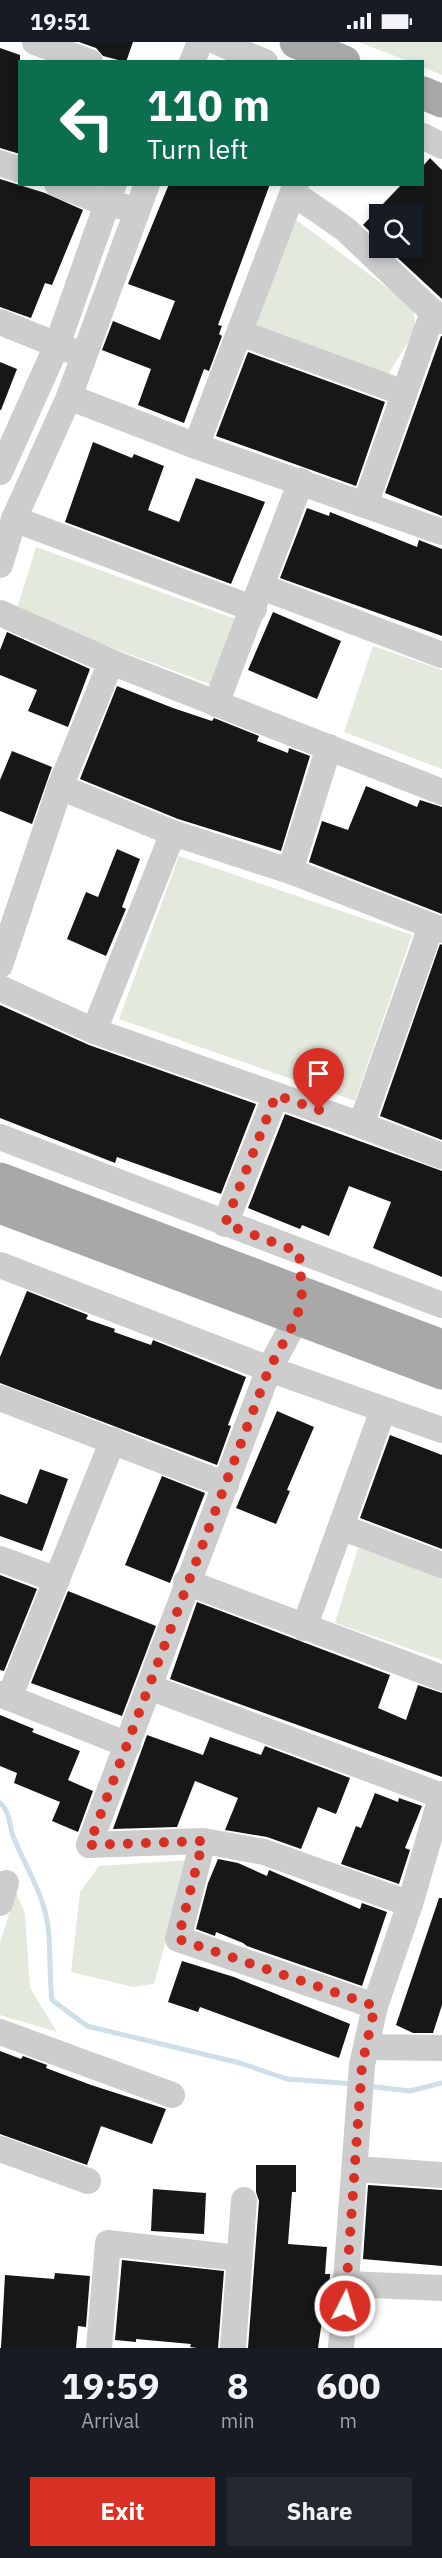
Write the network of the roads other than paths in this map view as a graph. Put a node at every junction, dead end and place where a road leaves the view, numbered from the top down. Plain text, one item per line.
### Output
1 (34, 42) edge
2 (200, 42) edge
3 (217, 42) edge
4 (296, 42) edge
5 (84, 60) edge
6 (193, 60) edge
7 (260, 60) edge
8 (339, 60) edge
9 (424, 93) edge
10 (442, 101) edge
11 (424, 137) edge
12 (442, 146) edge
13 (0, 163) edge
14 (18, 169) edge
15 (68, 186) edge
16 (146, 186) edge
17 (295, 189) edge
18 (111, 194) edge
19 (138, 210) junction
20 (438, 316) edge
21 (0, 322) edge
22 (240, 333) junction
23 (57, 345) junction
24 (84, 356) junction
25 (404, 393) junction
26 (69, 397) junction
27 (196, 446) junction
28 (1, 468) edge
29 (32, 478) junction
30 (301, 481) junction
31 (365, 505) junction
32 (14, 519) junction
33 (442, 532) edge
34 (0, 565) edge
35 (258, 598) junction
36 (0, 613) edge
37 (442, 655) edge
38 (111, 662) junction
39 (216, 704) junction
40 (329, 747) junction
41 (60, 787) junction
42 (442, 792) edge
43 (173, 832) junction
44 (290, 871) junction
45 (437, 928) edge
46 (0, 965) edge
47 (0, 988) edge
48 (94, 1031) junction
49 (276, 1095) junction
50 (361, 1125) junction
51 (0, 1137) edge
52 (442, 1156) edge
53 (1, 1205) edge
54 (225, 1224) junction
55 (299, 1252) junction
56 (0, 1265) edge
57 (299, 1305) junction
58 (442, 1305) edge
59 (442, 1346) edge
60 (269, 1369) junction
61 (442, 1373) edge
62 (0, 1398) edge
63 (383, 1410) junction
64 (442, 1430) edge
65 (113, 1440) junction
66 (226, 1485) junction
67 (341, 1527) junction
68 (0, 1559) edge
69 (442, 1565) edge
70 (57, 1580) junction
71 (186, 1582) junction
72 (304, 1628) junction
73 (442, 1678) edge
74 (149, 1687) junction
75 (5, 1696) edge
76 (128, 1744) junction
77 (442, 1795) edge
78 (203, 1841) junction
79 (410, 1904) junction
80 (375, 2006) junction
81 (0, 2032) edge
82 (442, 2048) edge
83 (365, 2056) junction
84 (172, 2096) dead end
85 (0, 2149) edge
86 (356, 2169) junction
87 (442, 2175) edge
88 (88, 2181) dead end
89 (244, 2200) dead end
90 (238, 2258) junction
91 (347, 2284) junction
92 (442, 2288) edge
93 (99, 2348) edge
94 (106, 2348) edge
95 (233, 2348) edge
96 (341, 2348) edge

1 - 5 street
2 - 6 street
3 - 7 street
4 - 8 main road
9 - 10 main road
11 - 12 street
13 - 14 street
15 - 18 street
16 - 19 street
17 - 20 street
17 - 22 street
18 - 19 street
18 - 23 street
19 - 24 street
20 - 25 street
21 - 23 street
22 - 25 street
22 - 27 street
23 - 24 street
23 - 28 street
24 - 26 street
25 - 31 street
26 - 27 street
26 - 29 street
27 - 30 street
28 - 29 street
29 - 32 street
30 - 31 street
30 - 35 street
31 - 33 street
32 - 34 street
32 - 35 street
35 - 37 street
35 - 39 street
36 - 38 street
38 - 39 street
38 - 41 street
39 - 40 street
40 - 42 street
40 - 44 street
41 - 43 street
41 - 46 street
43 - 44 street
43 - 48 street
44 - 45 street
45 - 50 street
47 - 48 street
48 - 49 street
49 - 50 street
49 - 54 street
50 - 52 street
51 - 54 street
53 - 57 main road
54 - 55 street
55 - 57 street
55 - 58 street
56 - 60 street
57 - 59 main road
57 - 60 street
57 - 61 main road
60 - 63 street
60 - 66 street
62 - 65 street
63 - 64 street
63 - 67 street
65 - 66 street
65 - 70 street
66 - 71 street
67 - 69 street
67 - 72 street
68 - 70 street
70 - 75 street
71 - 72 street
71 - 74 street
72 - 73 street
74 - 76 street
74 - 77 street
75 - 76 street
76 - 78 street
77 - 79 street
78 - 79 street
78 - 80 street
79 - 80 street
80 - 83 street
81 - 84 street
82 - 83 street
83 - 86 street
85 - 88 street
86 - 87 street
86 - 91 street
89 - 90 street
90 - 93 street
90 - 95 street
91 - 92 street
91 - 96 street
93 - 94 street

